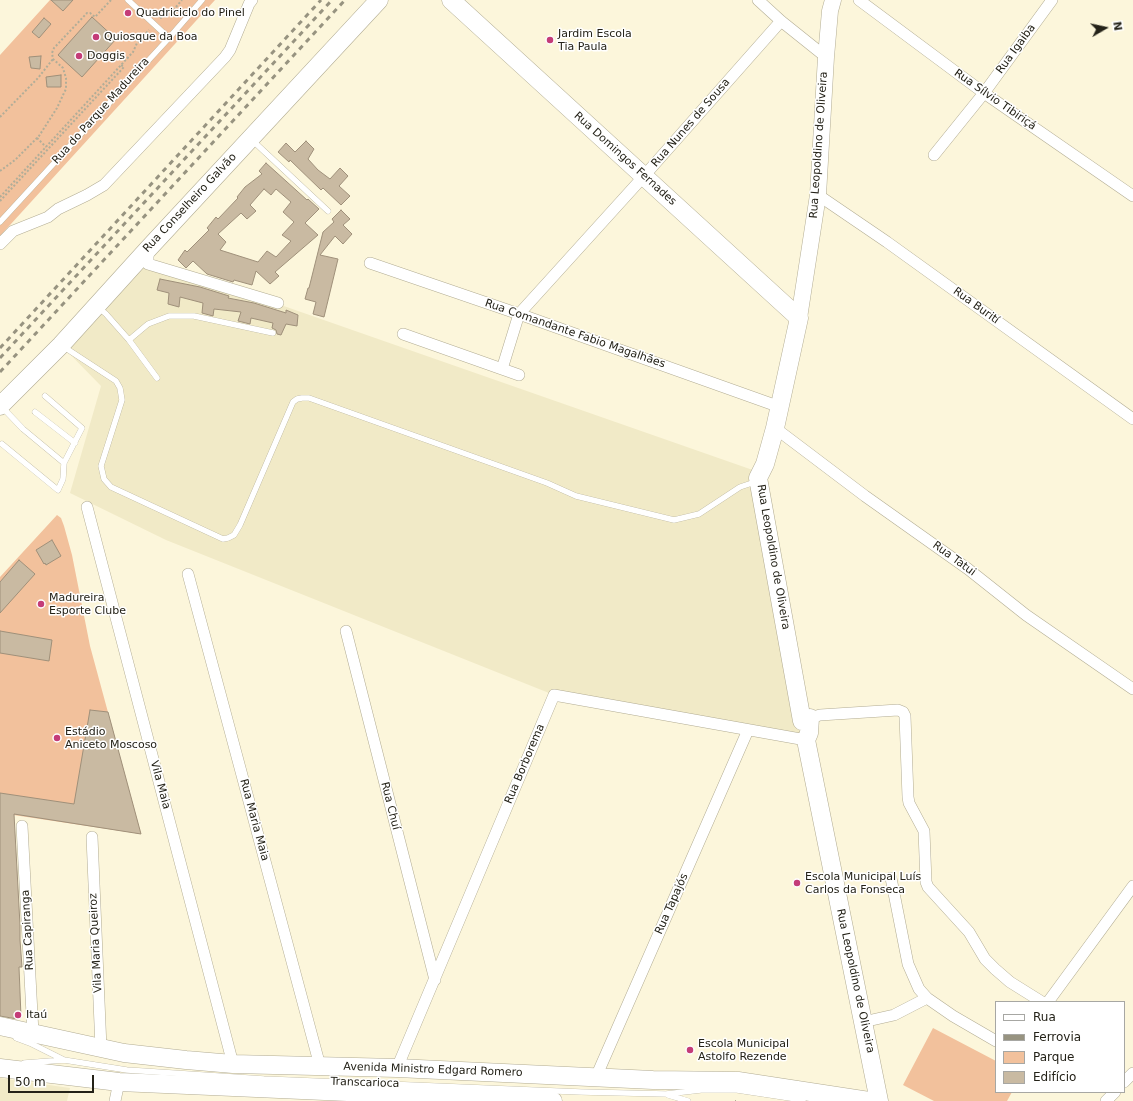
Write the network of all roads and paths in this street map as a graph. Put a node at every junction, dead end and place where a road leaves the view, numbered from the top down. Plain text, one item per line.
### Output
1 (111, 0) edge
2 (128, 0) edge
3 (182, 0) edge
4 (202, 0) edge
5 (252, 0) edge
6 (379, 0) edge
7 (451, 0) edge
8 (758, 0) edge
9 (833, 0) edge
10 (859, 0) edge
11 (1052, 0) edge
12 (781, 21) junction
13 (154, 24) junction
14 (169, 38) junction
15 (826, 57) junction
16 (53, 59) junction
17 (984, 93) junction
18 (0, 117) edge
19 (37, 138) junction
20 (250, 138) junction
21 (48, 148) junction
22 (934, 154) dead end
23 (0, 171) edge
24 (644, 176) junction
25 (818, 195) junction
26 (1133, 196) edge
27 (0, 197) edge
28 (0, 201) edge
29 (328, 211) dead end
30 (0, 222) edge
31 (0, 244) edge
32 (148, 249) junction
33 (370, 263) dead end
34 (278, 303) dead end
35 (96, 306) junction
36 (519, 314) junction
37 (799, 318) junction
38 (273, 333) dead end
39 (403, 334) dead end
40 (129, 340) junction
41 (61, 345) junction
42 (502, 369) junction
43 (518, 375) dead end
44 (157, 378) dead end
45 (45, 396) dead end
46 (0, 406) edge
47 (780, 407) junction
48 (35, 412) dead end
49 (1133, 419) edge
50 (775, 428) junction
51 (75, 443) junction
52 (2, 444) dead end
53 (64, 463) junction
54 (758, 478) junction
55 (87, 507) dead end
56 (188, 574) dead end
57 (346, 631) dead end
58 (1133, 689) edge
59 (810, 718) junction
60 (748, 730) junction
61 (806, 740) junction
62 (22, 826) dead end
63 (92, 837) dead end
64 (891, 878) dead end
65 (1133, 886) edge
66 (435, 980) junction
67 (927, 998) junction
68 (1040, 1001) edge
69 (1049, 1001) edge
70 (863, 1022) junction
71 (3, 1031) edge
72 (33, 1033) junction
73 (995, 1040) edge
74 (101, 1048) junction
75 (64, 1060) junction
76 (17, 1063) dead end
77 (233, 1064) junction
78 (320, 1066) junction
79 (0, 1068) edge
80 (397, 1068) junction
81 (1133, 1073) edge
82 (596, 1077) junction
83 (1125, 1081) edge
84 (119, 1082) junction
85 (1114, 1093) edge
86 (666, 1094) junction
87 (367, 1097) edge
88 (513, 1100) edge
89 (115, 1101) edge
90 (553, 1101) edge
91 (688, 1101) edge
92 (809, 1101) edge
93 (869, 1101) edge
94 (879, 1101) edge
95 (1106, 1101) edge

1 - 16 path
2 - 13 lane
3 - 13 path
4 - 14 lane, Rua do Parque Madureira
5 - 31 street
6 - 20 main road, Rua Conselheiro Galvão
7 - 24 main road, Rua Domingos Fernades
8 - 12 street
9 - 15 street, Rua Leopoldino de Oliveira
10 - 17 street, Rua Sílvio Tibiriçá
11 - 17 street, Rua Igaiba
12 - 15 street
12 - 24 street, Rua Nunes de Sousa
13 - 14 lane
13 - 21 path
14 - 30 lane, Rua do Parque Madureira
15 - 25 street, Rua Leopoldino de Oliveira
16 - 18 path
16 - 19 path
17 - 22 street, Rua Igaiba
17 - 26 street, Rua Sílvio Tibiriçá
19 - 21 path
19 - 23 path
20 - 29 lane
20 - 32 main road, Rua Conselheiro Galvão
21 - 27 path
21 - 28 path
24 - 36 street, Rua Nunes de Sousa
24 - 37 main road, Rua Domingos Fernades
25 - 37 street, Rua Leopoldino de Oliveira
25 - 49 street, Rua Burití
32 - 34 street
32 - 35 main road, Rua Conselheiro Galvão
33 - 36 street, Rua Comandante Fabio Magalhães
35 - 40 lane
35 - 41 main road, Rua Conselheiro Galvão
36 - 42 street
36 - 47 street, Rua Comandante Fabio Magalhães
37 - 47 main road, Rua Leopoldino de Oliveira
38 - 40 lane
39 - 42 street
40 - 44 lane
41 - 46 main road, Rua Conselheiro Galvão
41 - 54 lane
42 - 43 street
45 - 51 lane
46 - 53 lane
47 - 50 main road, Rua Leopoldino de Oliveira
48 - 51 lane
50 - 54 main road, Rua Leopoldino de Oliveira
50 - 58 street, Rua Tatui
51 - 53 lane
52 - 53 lane
54 - 59 main road, Rua Leopoldino de Oliveira
55 - 77 street, Vila Maia
56 - 78 street, Rua Maria Maia
57 - 66 street, Rua Chuí
59 - 61 main road, Rua Leopoldino de Oliveira
59 - 68 street
60 - 61 street, Rua Borborema
60 - 66 street, Rua Borborema
60 - 82 street, Rua Tapajós
61 - 70 main road, Rua Leopoldino de Oliveira
62 - 72 street, Rua Capiranga
63 - 74 street, Vila Maria Queiroz
64 - 67 street
65 - 69 street
66 - 80 street, Rua Borborema
67 - 70 street
67 - 73 street
70 - 94 main road, Rua Leopoldino de Oliveira
71 - 72 main road, Avenida Ministro Edgard Romero
71 - 75 lane, Transcarioca
72 - 74 main road, Avenida Ministro Edgard Romero
74 - 77 main road, Avenida Ministro Edgard Romero
75 - 76 lane, Transcarioca
75 - 86 lane, Transcarioca
77 - 78 main road, Avenida Ministro Edgard Romero
78 - 80 main road, Avenida Ministro Edgard Romero
79 - 84 main road
80 - 82 main road, Avenida Ministro Edgard Romero
81 - 83 street
82 - 93 main road, Avenida Ministro Edgard Romero
84 - 87 main road
84 - 89 street
85 - 95 street
86 - 91 lane, Transcarioca
86 - 92 lane, Transcarioca
87 - 88 main road
88 - 90 main road

